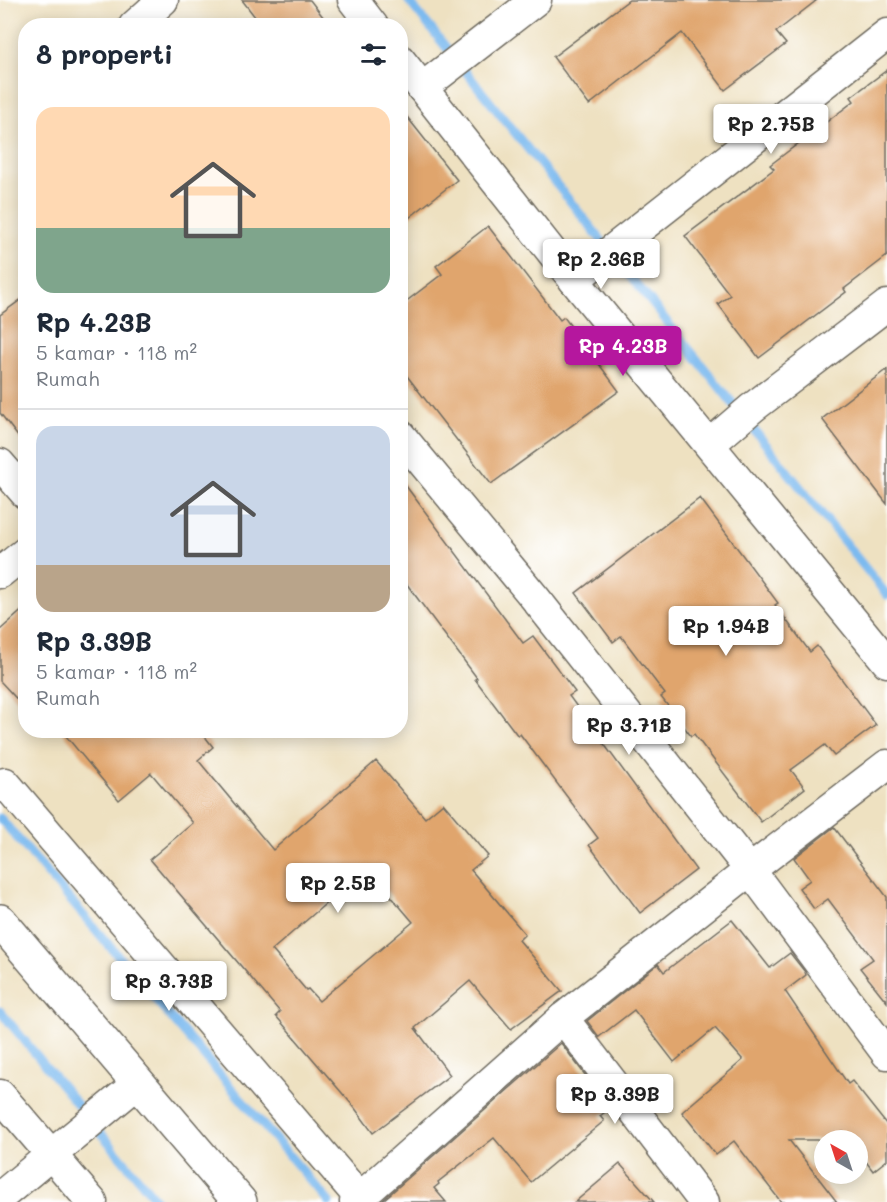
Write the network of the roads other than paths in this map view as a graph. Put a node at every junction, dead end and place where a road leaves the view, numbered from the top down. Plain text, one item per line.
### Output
1 (163, 0) edge
2 (353, 0) edge
3 (536, 0) edge
4 (143, 18) edge
5 (367, 18) edge
6 (887, 34) edge
7 (408, 65) edge
8 (433, 79) junction
9 (573, 280) junction
10 (887, 305) edge
11 (718, 437) junction
12 (408, 445) edge
13 (0, 464) edge
14 (18, 485) edge
15 (18, 558) edge
16 (0, 573) edge
17 (887, 662) edge
18 (887, 765) edge
19 (2, 782) edge
20 (750, 870) junction
21 (0, 921) edge
22 (563, 1018) junction
23 (887, 1054) edge
24 (138, 1083) junction
25 (0, 1095) edge
26 (51, 1153) junction
27 (0, 1197) edge
28 (357, 1200) edge
29 (92, 1202) edge
30 (240, 1202) edge
31 (704, 1202) edge

1 - 4 street
2 - 5 street
3 - 8 street
6 - 9 street
7 - 8 street
8 - 9 street
9 - 11 street
10 - 11 street
11 - 17 street
12 - 20 street
13 - 14 street
15 - 16 street
18 - 20 street
19 - 28 street
20 - 22 street
20 - 23 street
21 - 24 main road
22 - 28 street
22 - 31 street
24 - 26 street
24 - 30 main road
25 - 26 street
26 - 27 street
26 - 29 street

